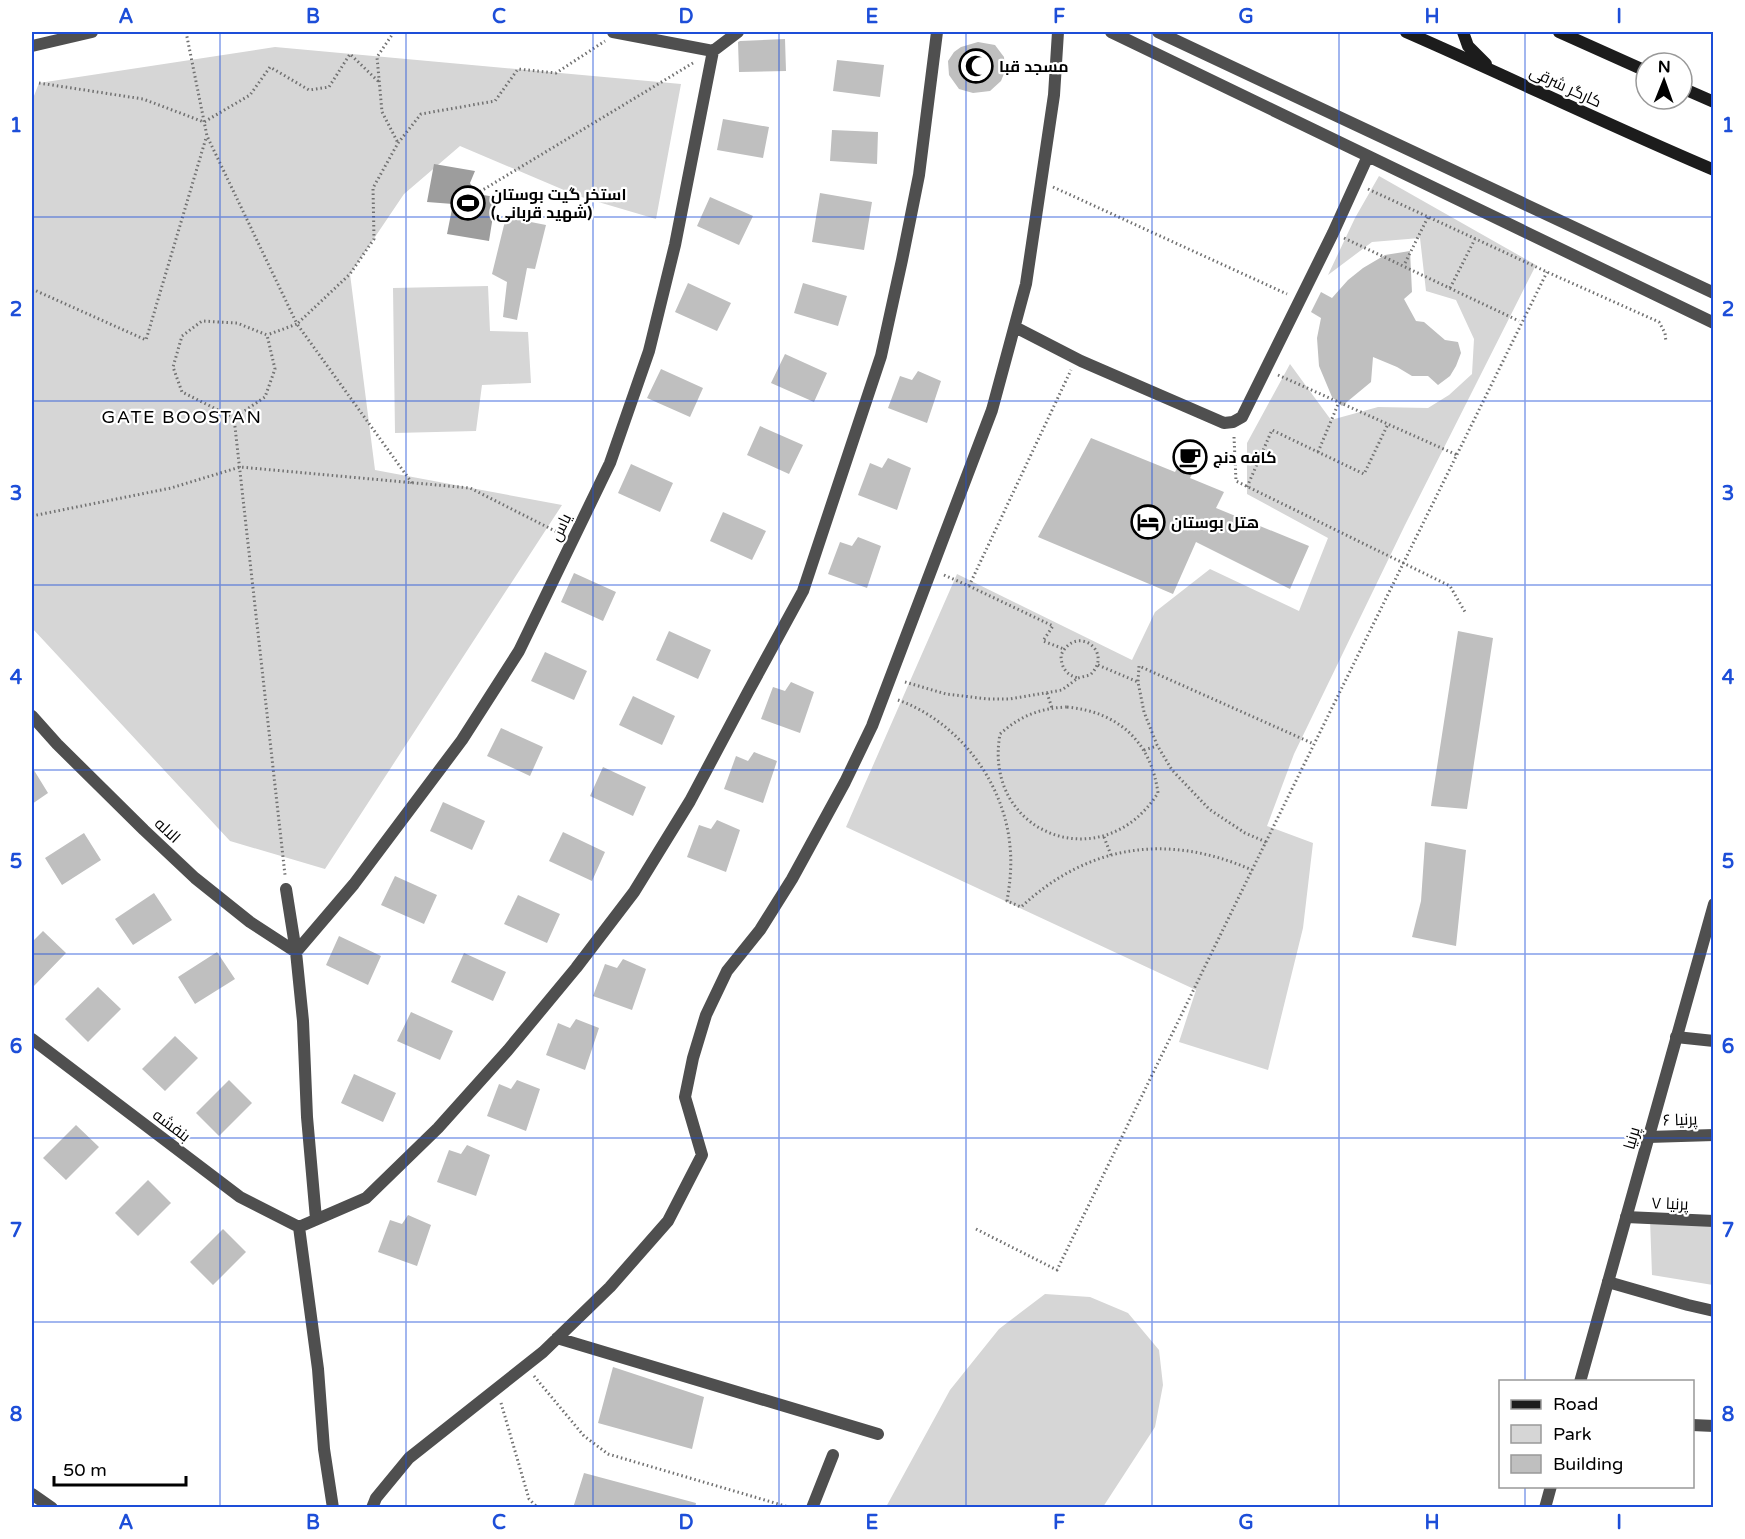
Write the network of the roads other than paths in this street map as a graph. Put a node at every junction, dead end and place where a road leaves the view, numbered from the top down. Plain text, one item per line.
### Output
1 (92, 32) edge
2 (614, 32) edge
3 (619, 32) edge
4 (738, 32) edge
5 (937, 32) edge
6 (1058, 32) edge
7 (1111, 32) edge
8 (1158, 32) edge
9 (1406, 32) edge
10 (1463, 32) edge
11 (1559, 32) edge
12 (32, 46) edge
13 (713, 51) junction
14 (1634, 66) edge
15 (1490, 68) junction
16 (1694, 93) edge
17 (1713, 102) edge
18 (1368, 156) junction
19 (1713, 170) edge
20 (1713, 294) edge
21 (1713, 323) edge
22 (1015, 327) junction
23 (32, 716) edge
24 (286, 889) road end
25 (1713, 904) edge
26 (296, 952) junction
27 (1676, 1037) junction
28 (32, 1039) edge
29 (1713, 1041) edge
30 (1713, 1135) edge
31 (1648, 1137) junction
32 (1626, 1217) junction
33 (316, 1219) junction
34 (1713, 1221) edge
35 (299, 1227) junction
36 (1608, 1282) junction
37 (1713, 1311) edge
38 (556, 1338) junction
39 (1581, 1380) edge
40 (1694, 1425) edge
41 (1713, 1426) edge
42 (878, 1434) dead end
43 (833, 1455) dead end
44 (1550, 1488) edge
45 (32, 1494) edge
46 (52, 1508) edge
47 (333, 1508) edge
48 (372, 1508) edge
49 (812, 1508) edge
50 (1545, 1508) edge

1 - 12 street
2 - 3 street
3 - 13 street
4 - 13 street
5 - 33 street
6 - 22 street
7 - 18 street
8 - 20 street
9 - 15 main road, کارگر شرقی
10 - 15 main road
11 - 14 main road
13 - 26 street, یاس
15 - 19 main road, کارگر شرقی
16 - 17 main road
18 - 21 street
18 - 22 street
22 - 38 street
23 - 26 street, الاله
24 - 26 street
25 - 27 street, پرنیا
26 - 33 street
27 - 29 street
27 - 31 street, پرنیا
28 - 35 street, بنفشه
30 - 31 street, پرنیا ۶
31 - 32 street, پرنیا
32 - 34 street, پرنیا ۷
32 - 36 street, پرنیا
33 - 35 street
35 - 47 street
36 - 37 street
36 - 39 street, پرنیا
38 - 42 street
38 - 48 street
40 - 41 street
43 - 49 street
44 - 50 street
45 - 46 street

